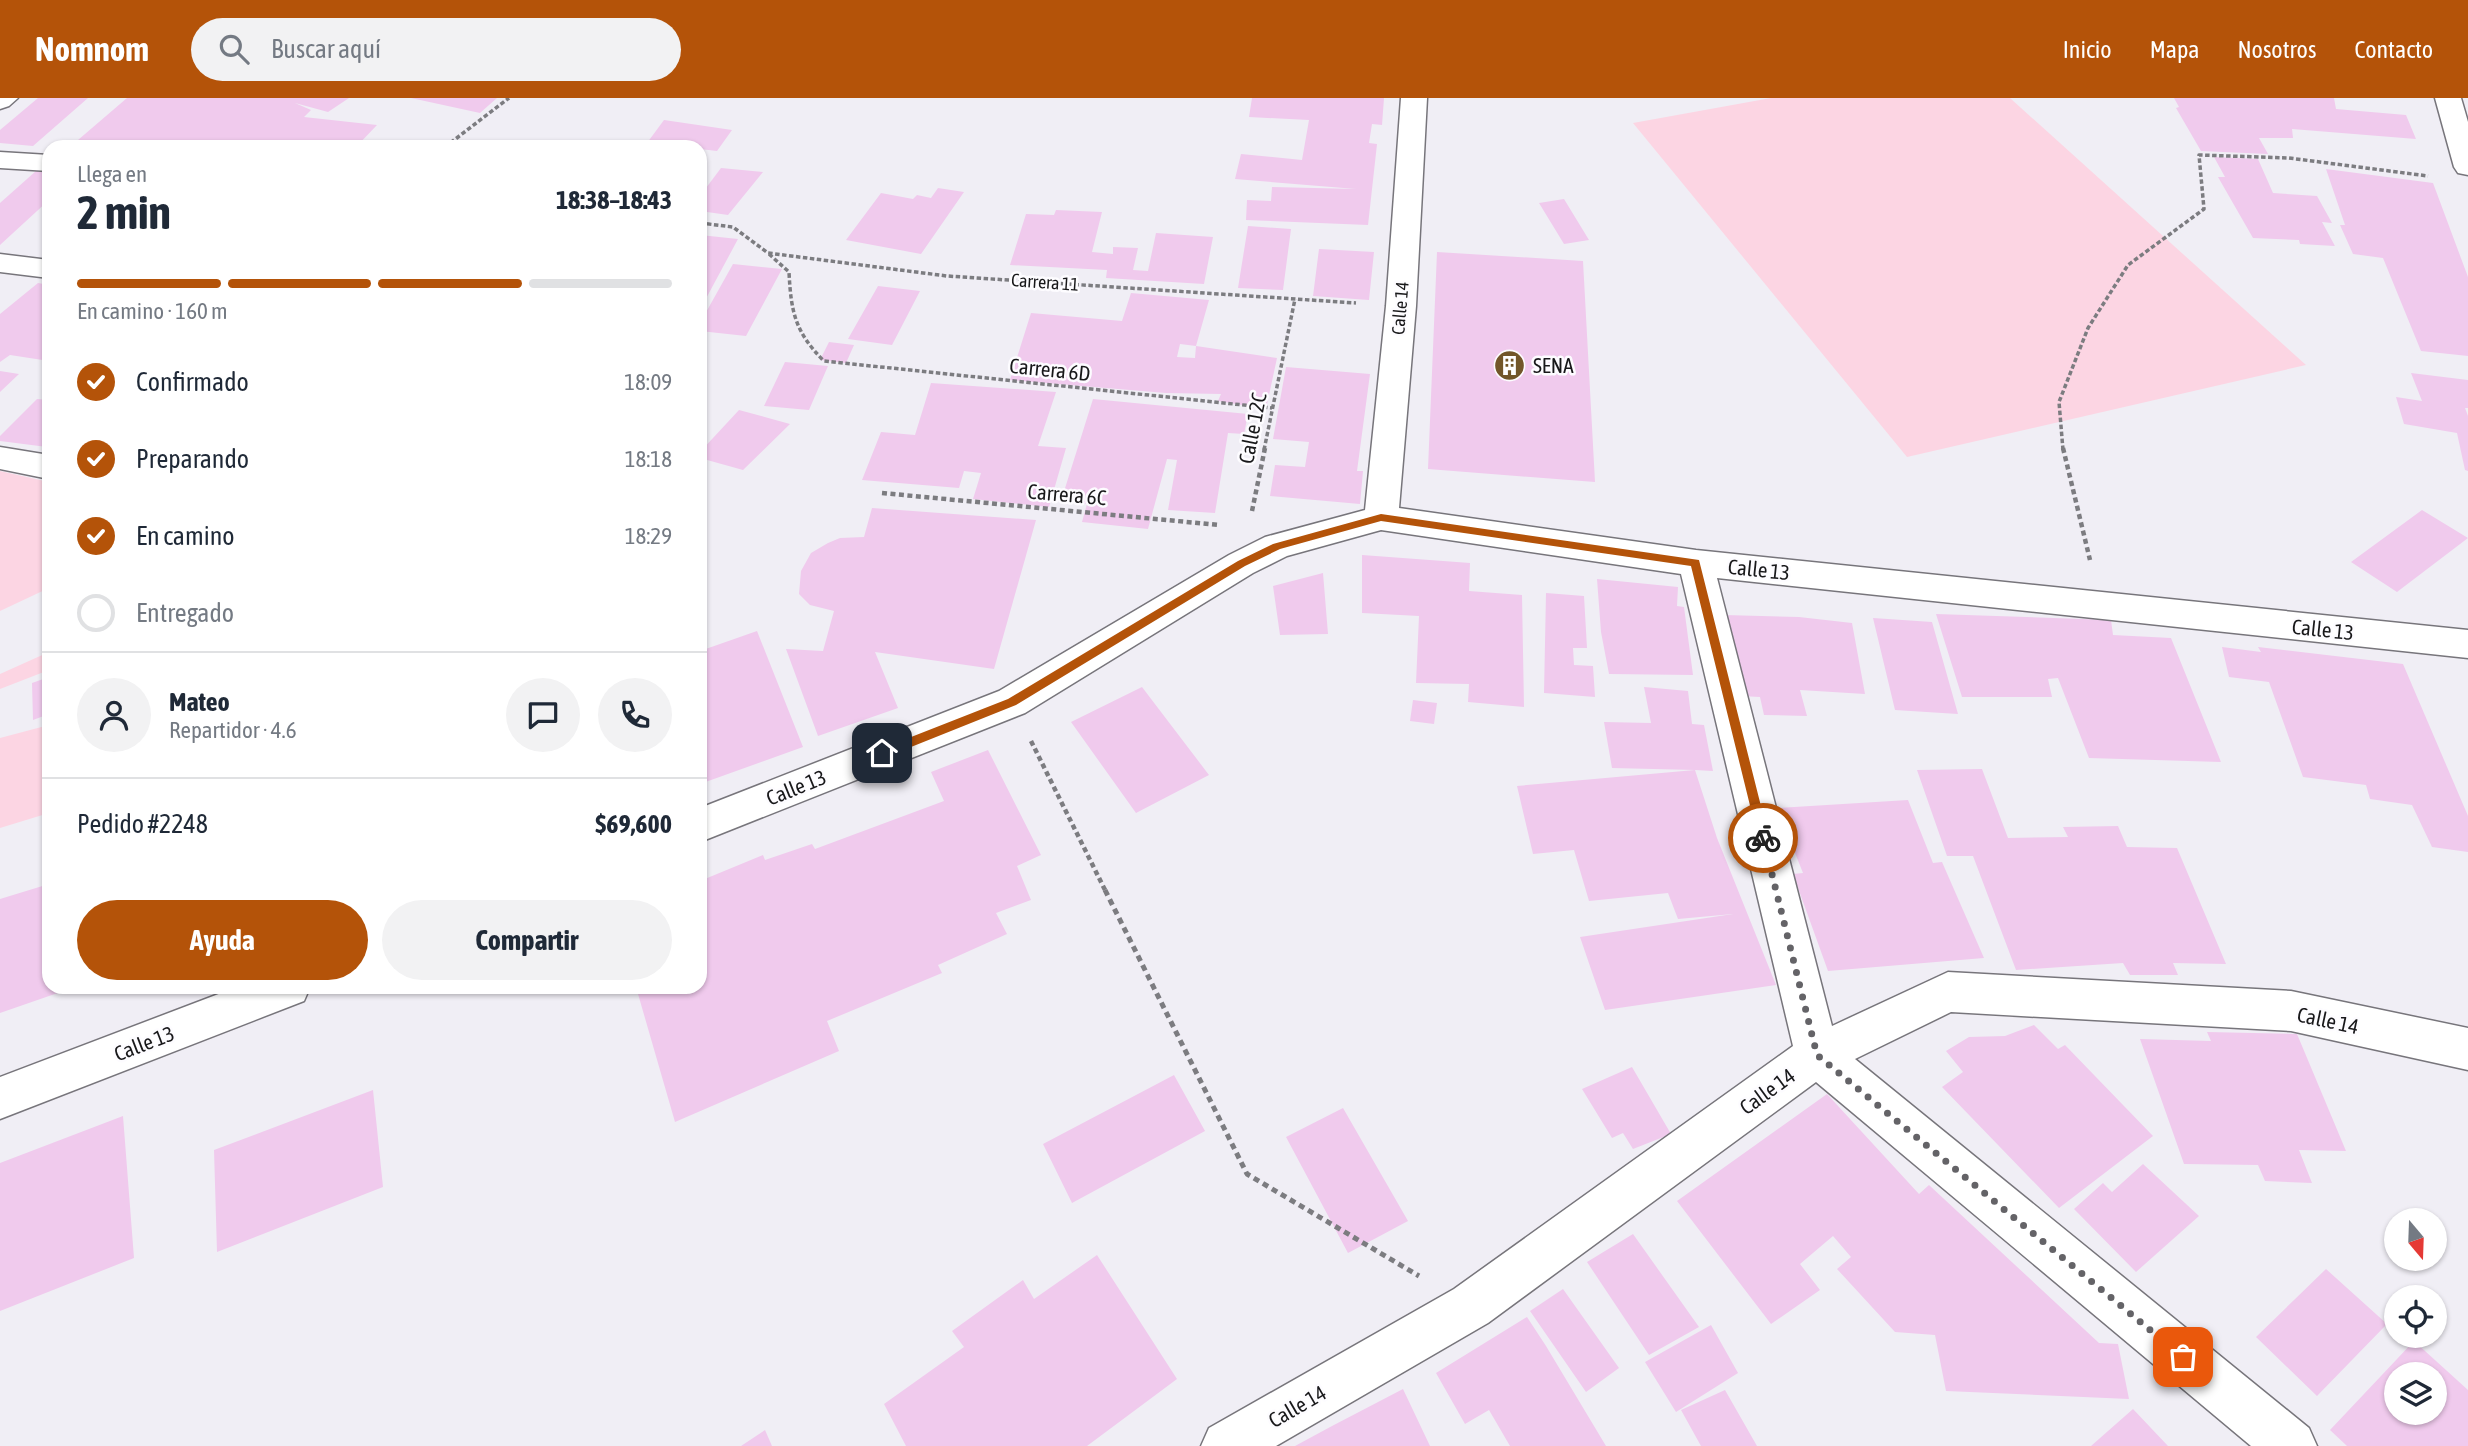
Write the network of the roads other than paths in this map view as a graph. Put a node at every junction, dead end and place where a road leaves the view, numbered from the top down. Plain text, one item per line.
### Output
1 (5, 98) edge
2 (1414, 98) edge
3 (2448, 98) edge
4 (0, 101) edge
5 (0, 160) edge
6 (42, 163) edge
7 (2468, 167) edge
8 (0, 263) edge
9 (42, 268) edge
10 (0, 457) edge
11 (42, 466) edge
12 (1381, 518) junction
13 (1696, 563) junction
14 (2468, 645) edge
15 (707, 822) edge
16 (271, 994) edge
17 (2468, 1049) edge
18 (1817, 1055) junction
19 (0, 1098) edge
20 (1227, 1446) edge
21 (2291, 1446) edge

1 - 4 street
2 - 12 street, Calle 14
3 - 7 street
5 - 6 street
8 - 9 street
10 - 11 street
12 - 13 street, Calle 13
12 - 15 street, Calle 13
13 - 14 street, Calle 13
13 - 18 street
16 - 19 street, Calle 13
17 - 18 street, Calle 14
18 - 20 street, Calle 14
18 - 21 street

